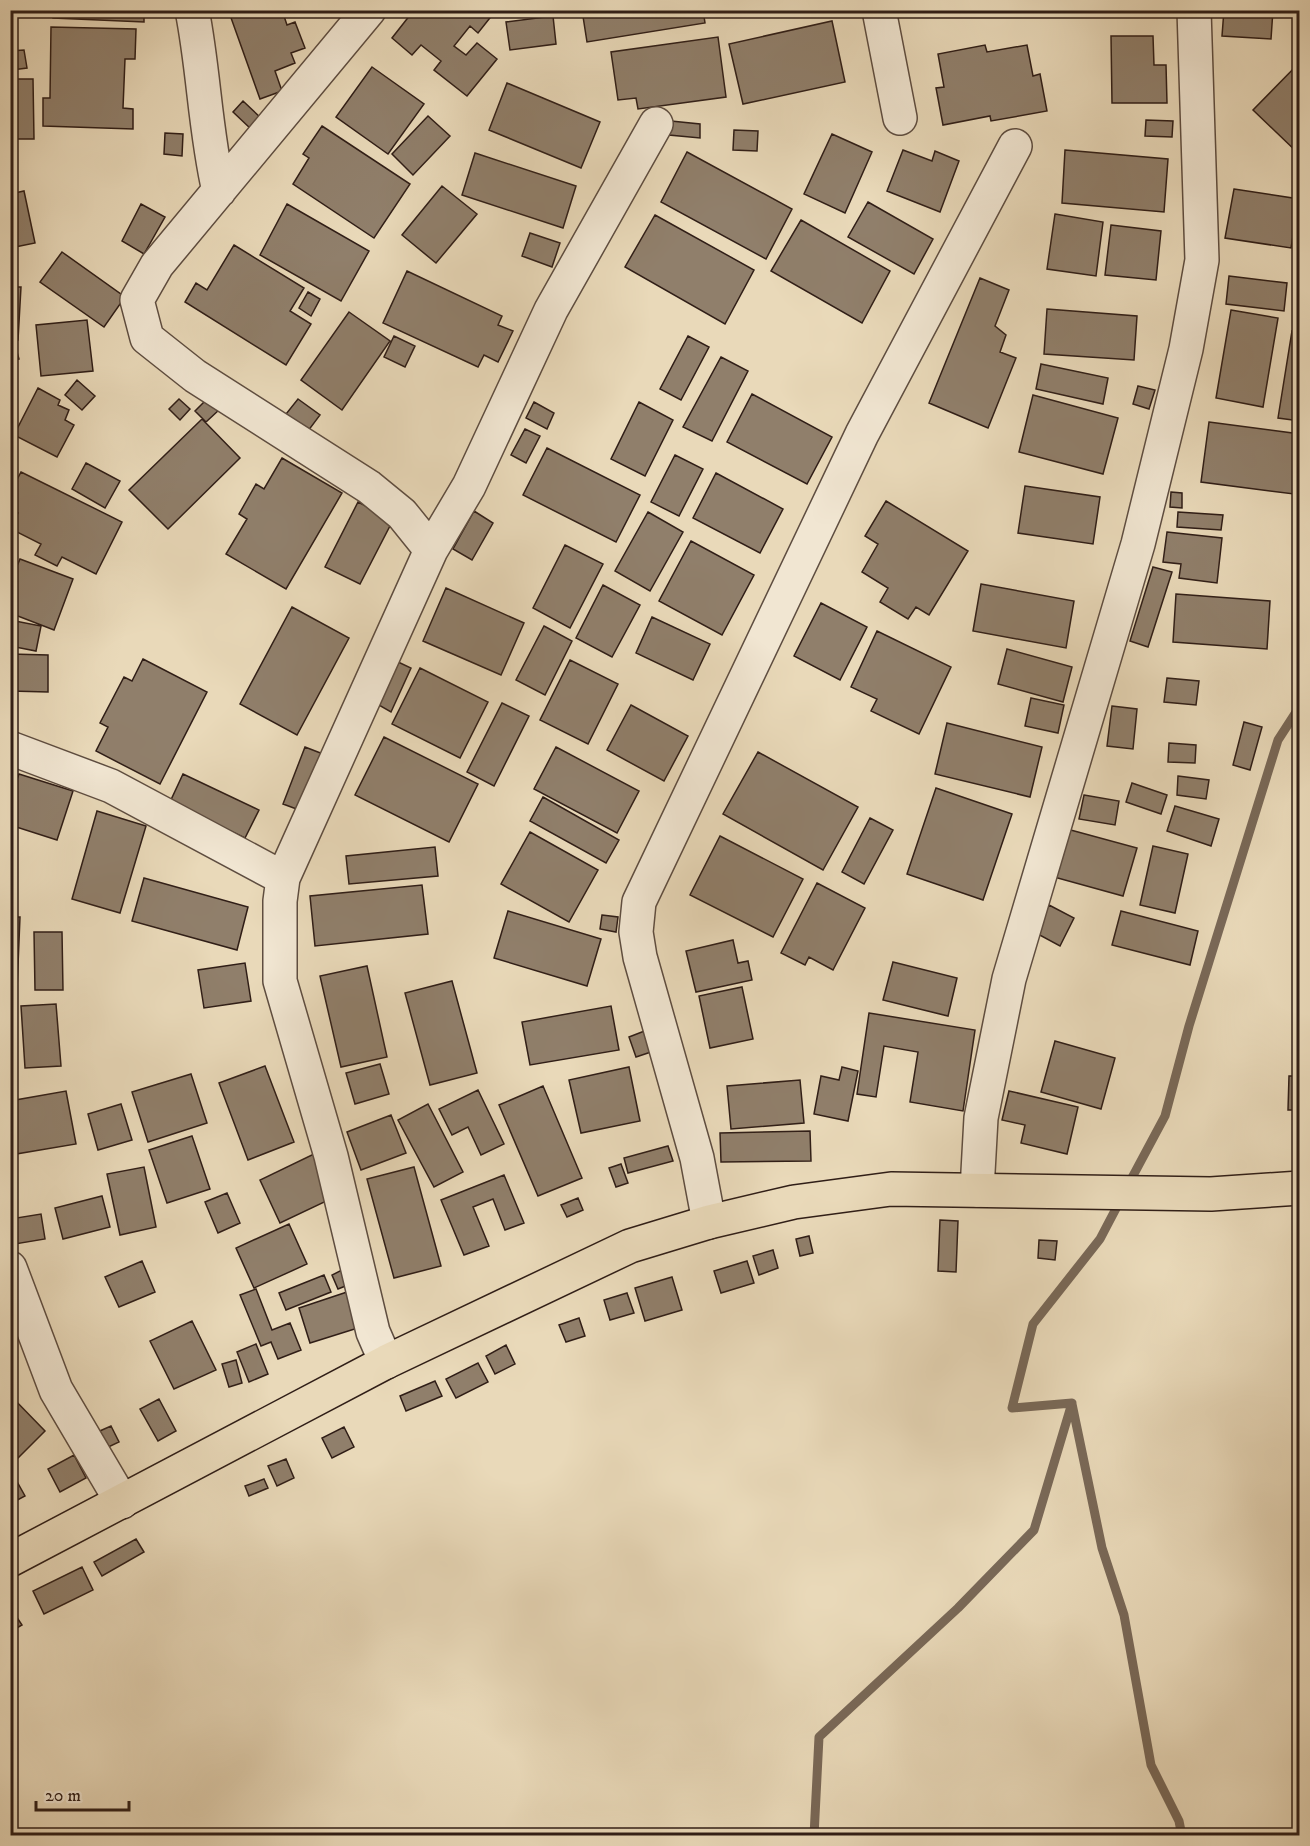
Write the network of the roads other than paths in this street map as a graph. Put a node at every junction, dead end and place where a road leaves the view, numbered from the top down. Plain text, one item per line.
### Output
1 (192, 10) edge
2 (369, 10) edge
3 (879, 10) edge
4 (1194, 10) edge
5 (900, 118) dead end
6 (656, 124) dead end
7 (1015, 146) dead end
8 (219, 191) junction
9 (431, 550) junction
10 (10, 748) edge
11 (284, 878) junction
12 (1299, 1188) edge
13 (976, 1190) junction
14 (709, 1222) junction
15 (10, 1268) edge
16 (386, 1362) junction
17 (122, 1502) junction
18 (10, 1560) edge

1 - 8 street
2 - 8 street
3 - 5 street
4 - 13 street
6 - 9 street
7 - 14 street
8 - 9 street
9 - 11 street
10 - 11 street
11 - 16 street
12 - 13 main road
13 - 14 main road
14 - 16 main road
15 - 17 street
16 - 17 main road
17 - 18 main road

